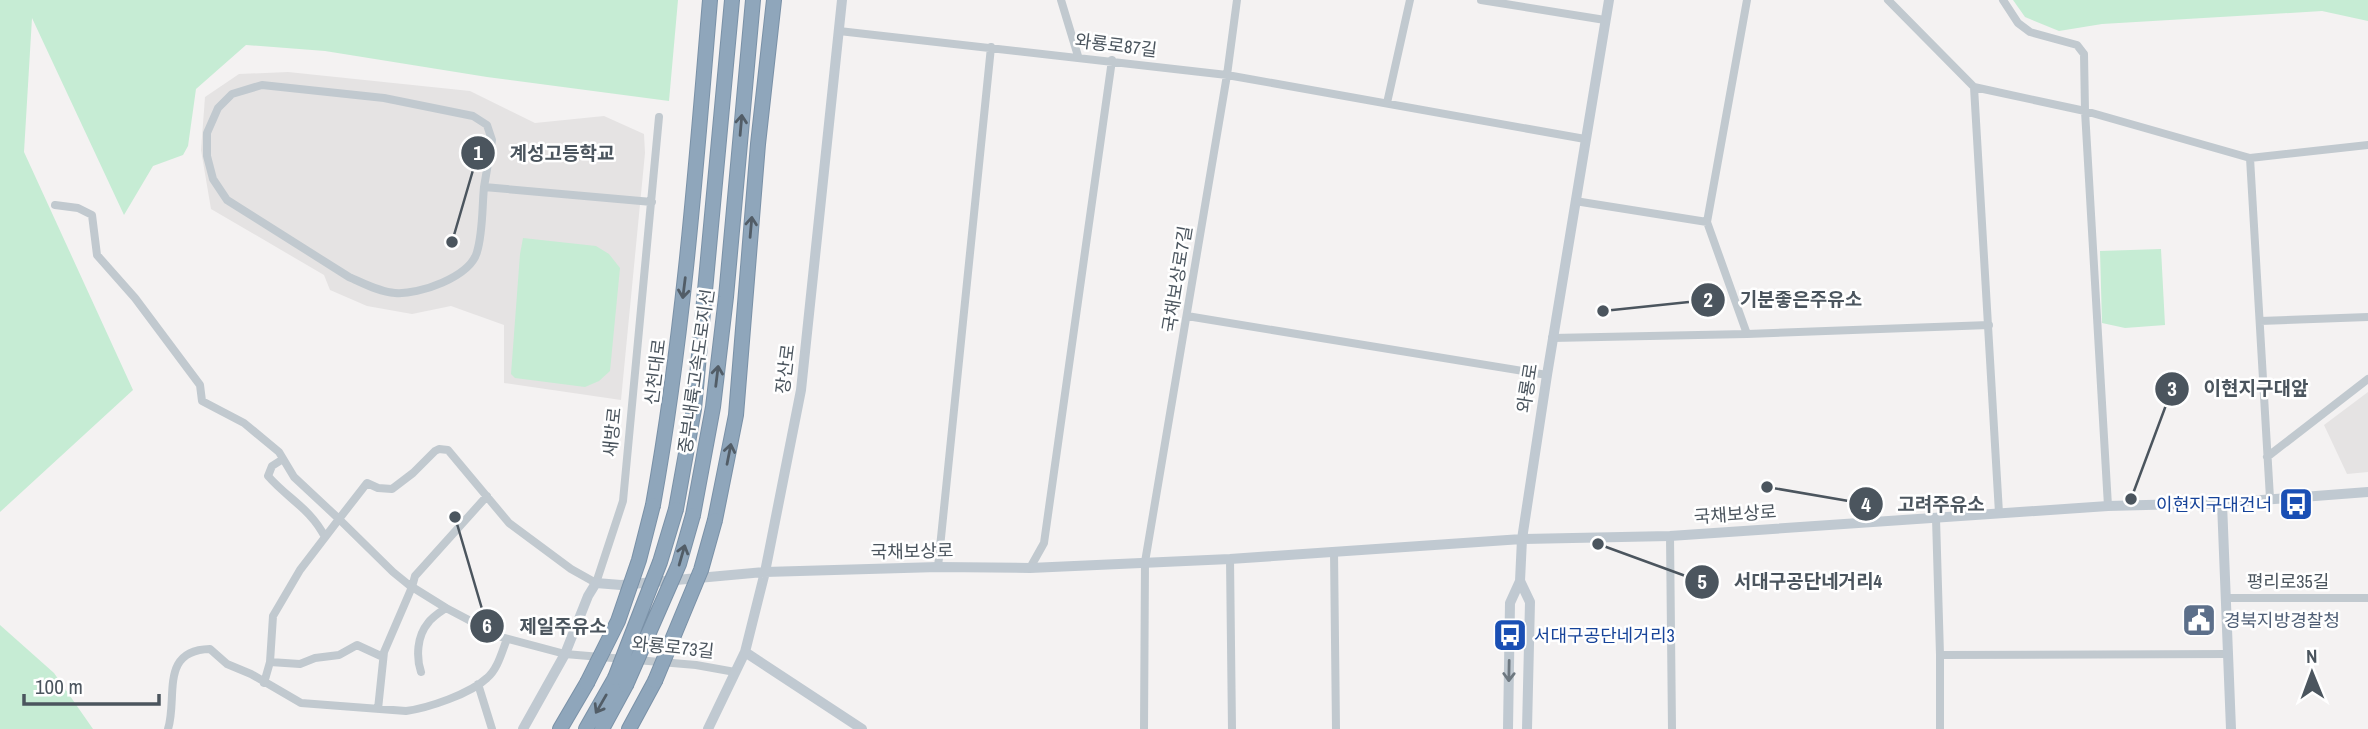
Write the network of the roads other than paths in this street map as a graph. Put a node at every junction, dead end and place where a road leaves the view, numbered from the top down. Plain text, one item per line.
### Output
1 (710, 0) edge
2 (732, 0) edge
3 (753, 0) edge
4 (774, 0) edge
5 (842, 0) edge
6 (1061, 0) edge
7 (1237, 0) edge
8 (1410, 0) edge
9 (1481, 0) edge
10 (1609, 0) edge
11 (1747, 0) edge
12 (1888, 0) edge
13 (2003, 0) edge
14 (1605, 20) junction
15 (839, 31) junction
16 (991, 47) junction
17 (1078, 57) junction
18 (1112, 60) junction
19 (1227, 75) junction
20 (1974, 87) junction
21 (1387, 103) junction
22 (2084, 111) junction
23 (659, 117) dead end
24 (1585, 139) junction
25 (2368, 145) edge
26 (2250, 158) junction
27 (484, 187) junction
28 (1575, 201) junction
29 (652, 202) junction
30 (55, 205) dead end
31 (1707, 222) junction
32 (1187, 316) junction
33 (2368, 317) edge
34 (2260, 321) junction
35 (1989, 325) junction
36 (1747, 334) junction
37 (1552, 338) junction
38 (1546, 375) junction
39 (2368, 379) edge
40 (2267, 457) junction
41 (283, 459) junction
42 (2368, 492) edge
43 (487, 496) junction
44 (2270, 498) junction
45 (2222, 503) junction
46 (2108, 506) junction
47 (1999, 513) junction
48 (1936, 518) junction
49 (339, 519) junction
50 (1670, 536) junction
51 (326, 537) junction
52 (1522, 539) junction
53 (1334, 551) junction
54 (1230, 559) junction
55 (1144, 562) junction
56 (938, 567) junction
57 (1030, 568) junction
58 (765, 572) junction
59 (1520, 581) junction
60 (596, 583) junction
61 (412, 587) junction
62 (2227, 598) junction
63 (2368, 598) edge
64 (446, 608) junction
65 (507, 639) junction
66 (745, 652) junction
67 (565, 654) junction
68 (2228, 654) junction
69 (1940, 655) junction
70 (383, 657) junction
71 (270, 662) junction
72 (421, 672) dead end
73 (735, 673) junction
74 (621, 682) junction
75 (264, 683) junction
76 (478, 684) junction
77 (377, 709) junction
78 (168, 729) edge
79 (492, 729) edge
80 (523, 729) edge
81 (560, 729) edge
82 (586, 729) edge
83 (602, 729) edge
84 (629, 729) edge
85 (708, 729) edge
86 (862, 729) edge
87 (1144, 729) edge
88 (1233, 729) edge
89 (1336, 729) edge
90 (1508, 729) edge
91 (1527, 729) edge
92 (1672, 729) edge
93 (1940, 729) edge
94 (2231, 729) edge

1 -> 81 highway, 신천대로, bridge
2 - 74 highway, 중부내륙고속도로지선, bridge
74 -> 3 highway, 중부내륙고속도로지선, bridge
84 -> 4 highway, bridge
5 - 15 main road, 장산로
6 - 17 street
7 - 19 street, 국채보상로7길
8 - 21 street
9 - 14 street
10 - 14 main road, 와룡로
11 - 31 street
12 - 20 street
13 - 22 street
14 - 24 main road, 와룡로
15 - 16 street, 와룡로87길
15 - 58 main road, 장산로
16 - 17 street, 와룡로87길
16 - 56 street
17 - 18 street, 와룡로87길
18 - 19 street, 와룡로87길
18 - 57 street
19 - 21 street, 와룡로87길
19 - 32 street, 국채보상로7길
20 - 22 street
20 - 35 street
21 - 24 street, 와룡로87길
22 - 26 street
22 - 46 street
23 - 29 street, 새방로
24 - 28 main road, 와룡로
25 - 26 street
26 - 34 street
27 - 27 street
27 - 29 street
28 - 31 street
28 - 37 main road, 와룡로
29 - 60 street, 새방로
30 - 41 street, 와룡로73길
31 - 36 street
32 - 38 street
32 - 55 street, 국채보상로7길
33 - 34 street
34 - 40 street
35 - 36 street
35 - 47 street
36 - 37 street
37 - 38 main road, 와룡로
38 - 52 main road, 와룡로
39 - 40 street
40 - 44 street
41 - 49 street, 와룡로73길
41 - 51 street
42 - 44 main road, 국채보상로
43 - 49 street
43 - 60 street
43 - 61 street
44 - 45 main road, 국채보상로
45 - 46 main road, 국채보상로
45 - 62 main road, 평리로35길
46 - 47 main road, 국채보상로
47 - 48 main road, 국채보상로
48 - 50 main road, 국채보상로
48 - 69 street
49 - 51 street
49 - 61 street, 와룡로73길
50 - 52 main road, 국채보상로
50 - 92 street
51 - 71 street
52 - 53 main road, 국채보상로
52 - 59 main road, 와룡로
53 - 54 main road, 국채보상로
53 - 89 street
54 - 55 main road, 국채보상로
54 - 88 street
55 - 57 main road, 국채보상로
55 - 87 street, 국채보상로7길
56 - 57 main road, 국채보상로
56 - 58 main road, 국채보상로
58 - 60 main road, 국채보상로
58 - 66 main road, 장산로
59 -> 90 main road, 와룡로
59 - 91 main road, 와룡로
60 - 67 main road, 새방로
61 - 64 street, 와룡로73길
61 - 70 street
62 - 63 street, 평리로35길
62 - 68 main road, 평리로35길
64 - 65 street, 와룡로73길
64 - 72 street
65 - 67 street, 와룡로73길
65 - 76 street
66 - 73 main road, 장산로
66 - 86 main road
67 - 73 street, 와룡로73길
67 - 80 main road, 새방로
68 - 69 street
68 - 94 main road, 평리로35길
69 - 93 street
70 - 71 street
70 - 77 street
71 - 75 street
73 - 85 main road, 장산로
74 -> 82 highway, 중부내륙고속도로지선
74 - 83 highway, 중부내륙고속도로지선
75 - 77 street
75 - 78 street
76 - 77 street
76 - 79 street

